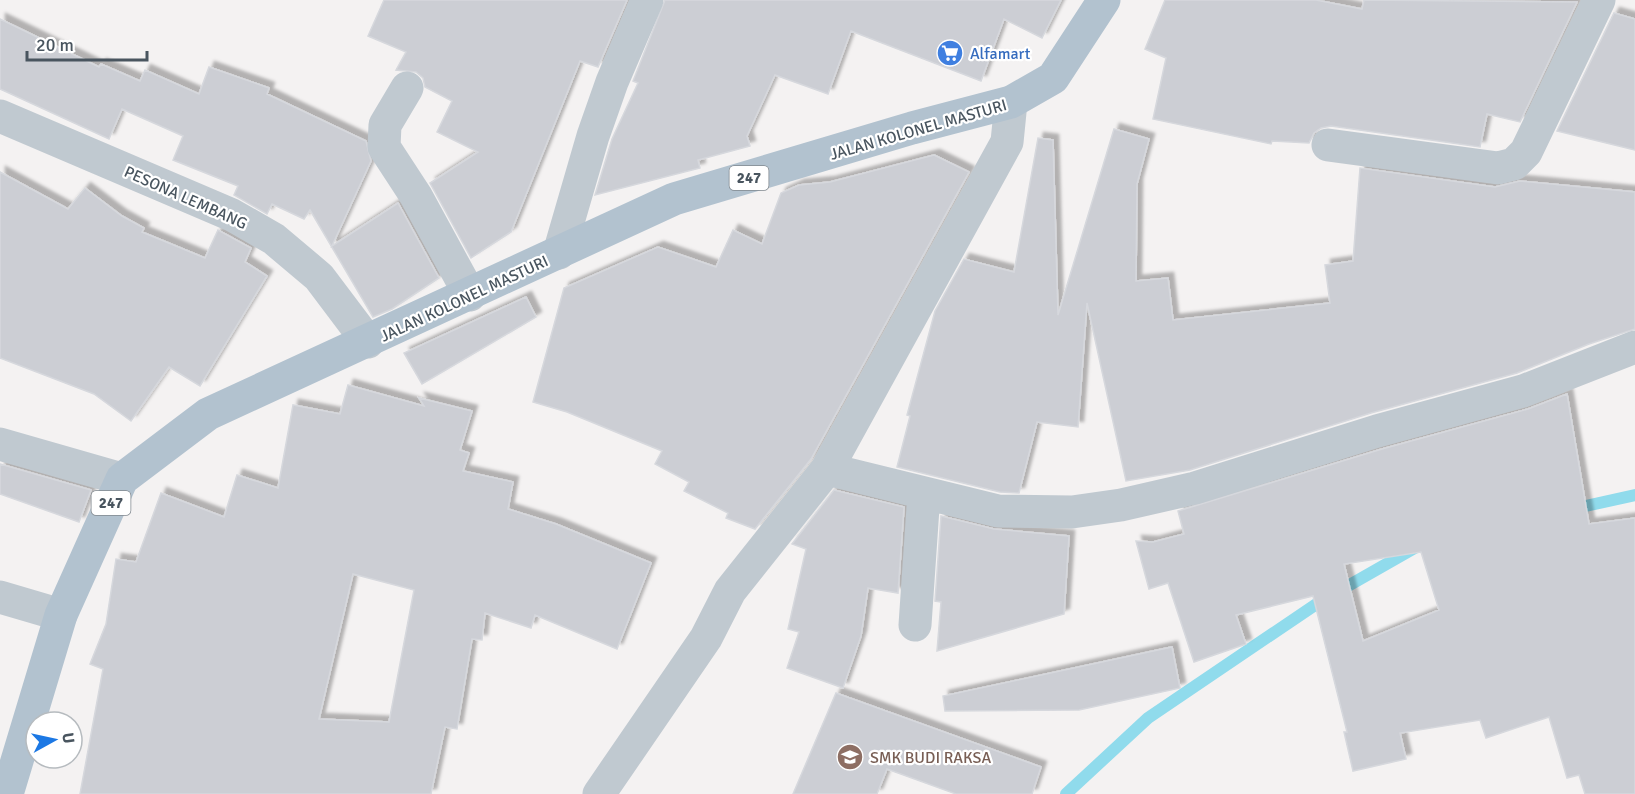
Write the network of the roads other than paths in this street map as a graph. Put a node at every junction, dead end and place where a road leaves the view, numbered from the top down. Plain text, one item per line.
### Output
1 (647, 0) edge
2 (1104, 0) edge
3 (1599, 0) edge
4 (407, 88) dead end
5 (1011, 102) junction
6 (0, 116) edge
7 (1328, 145) dead end
8 (559, 254) junction
9 (470, 295) junction
10 (369, 342) junction
11 (1635, 347) edge
12 (0, 444) edge
13 (826, 469) junction
14 (122, 479) junction
15 (924, 493) junction
16 (0, 597) edge
17 (61, 615) junction
18 (915, 625) dead end
19 (7, 794) edge
20 (599, 794) edge

1 - 8 street
2 - 5 main road, JALAN KOLONEL MASTURI / 247
3 - 7 street
4 - 9 street
5 - 8 main road, JALAN KOLONEL MASTURI / 247
5 - 13 street
6 - 10 street, PESONA LEMBANG
8 - 9 main road, JALAN KOLONEL MASTURI / 247
9 - 10 main road, JALAN KOLONEL MASTURI / 247
10 - 14 main road, JALAN KOLONEL MASTURI / 247
11 - 15 street
12 - 14 street
13 - 15 street
13 - 20 street
14 - 17 main road, JALAN KOLONEL MASTURI / 247
15 - 18 street
16 - 17 street
17 - 19 main road, JALAN KOLONEL MASTURI / 247

